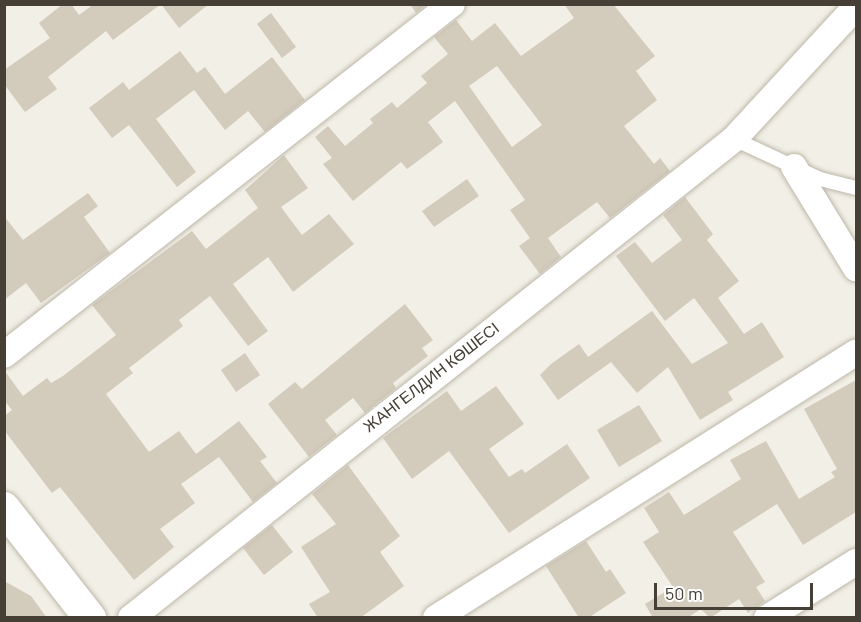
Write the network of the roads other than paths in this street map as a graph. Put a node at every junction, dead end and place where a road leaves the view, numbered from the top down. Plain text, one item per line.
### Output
1 (452, 4) edge
2 (856, 7) edge
3 (734, 139) junction
4 (794, 167) junction
5 (856, 188) edge
6 (856, 268) edge
7 (856, 352) edge
8 (4, 355) edge
9 (9, 522) edge
10 (856, 562) edge
11 (90, 618) edge
12 (131, 618) edge
13 (436, 618) edge
14 (767, 618) edge

1 - 8 street
2 - 3 street, ЖАНГЕЛДИН КӨШЕСІ
3 - 4 lane
3 - 12 street, ЖАНГЕЛДИН КӨШЕСІ
4 - 5 lane
4 - 6 street
7 - 13 street
9 - 11 street
10 - 14 street

